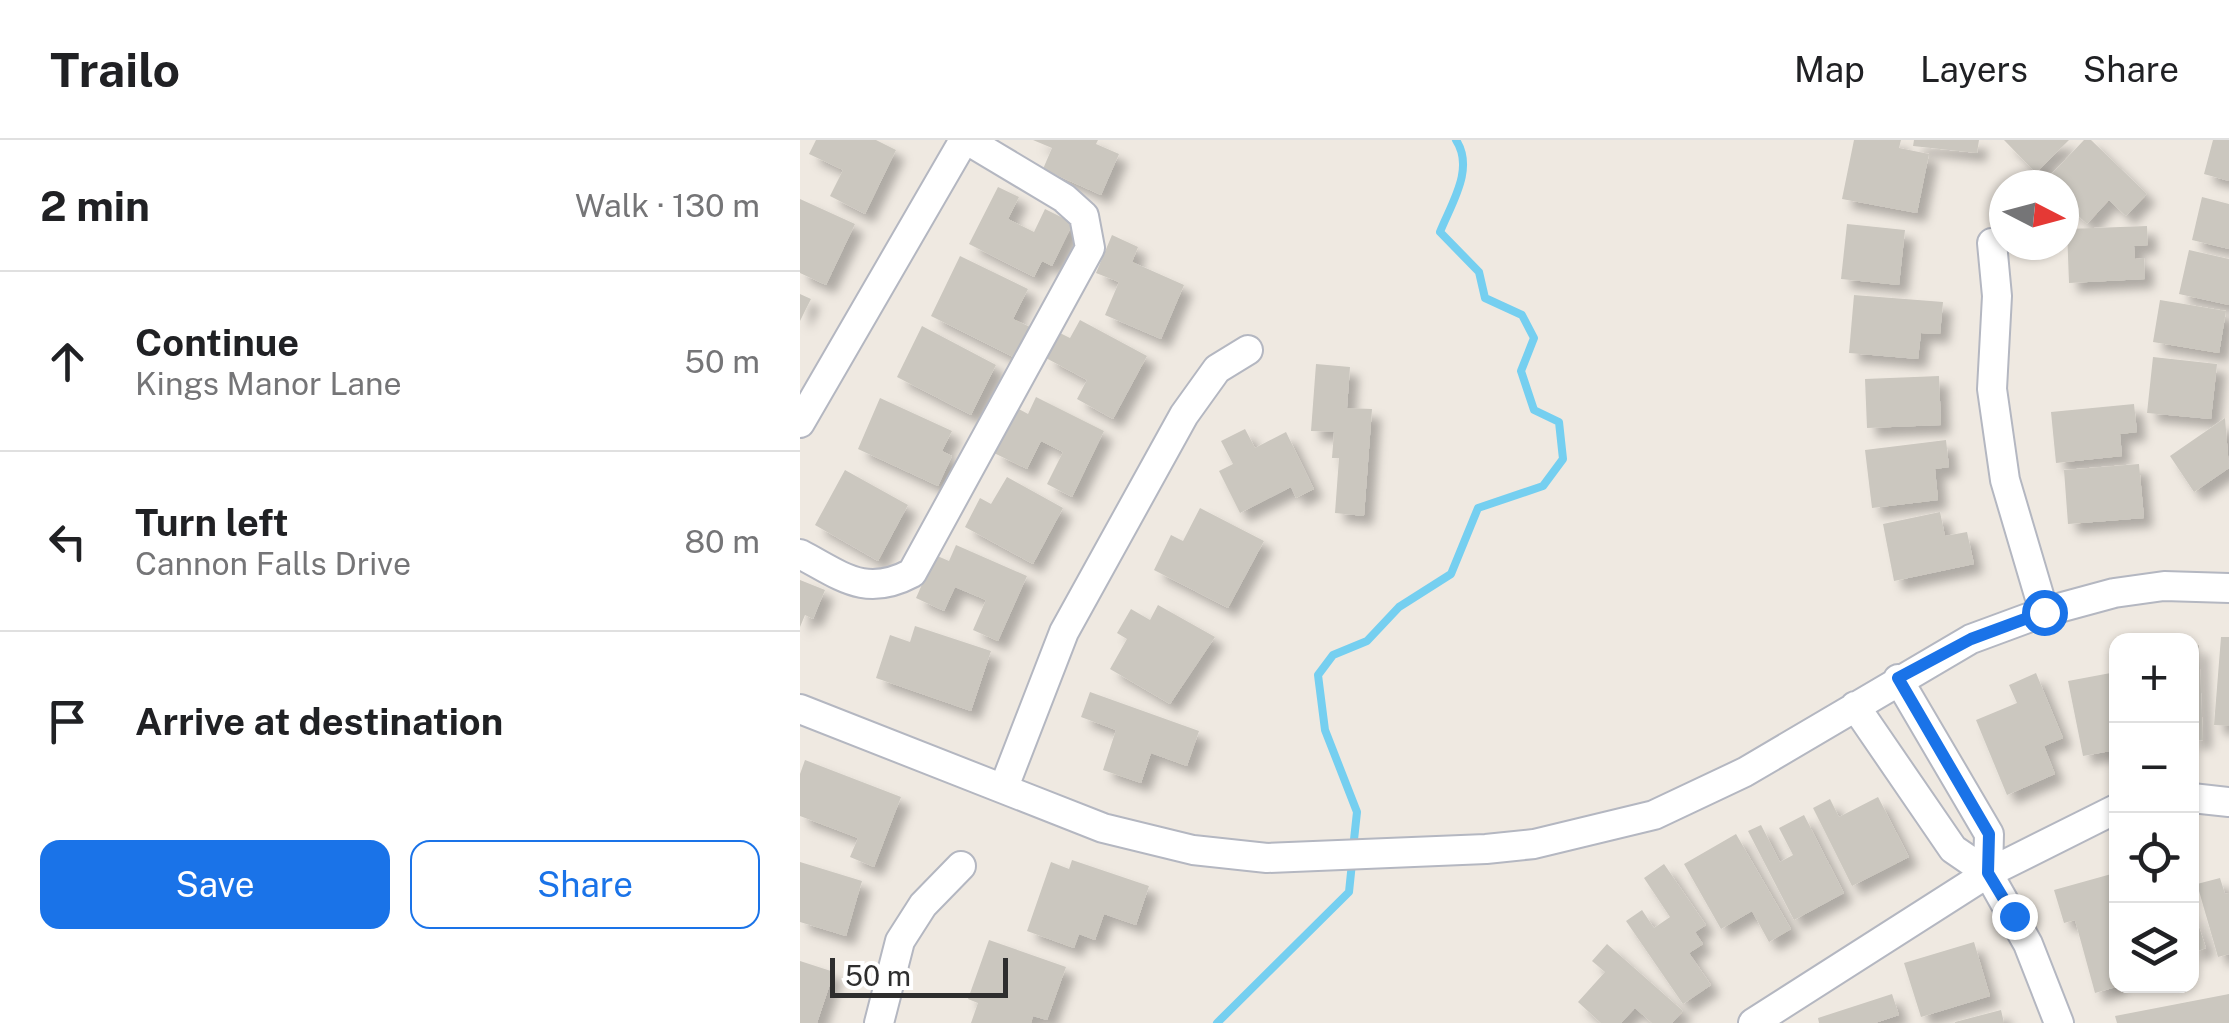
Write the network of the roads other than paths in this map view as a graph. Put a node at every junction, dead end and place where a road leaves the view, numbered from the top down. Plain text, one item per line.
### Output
1 (965, 140) edge
2 (1994, 260) edge
3 (1248, 350) dead end
4 (804, 405) edge
5 (800, 554) edge
6 (2229, 588) edge
7 (2044, 612) junction
8 (1898, 678) junction
9 (1855, 706) junction
10 (800, 709) edge
11 (1004, 787) junction
12 (2199, 799) edge
13 (2229, 802) edge
14 (2109, 812) edge
15 (960, 866) dead end
16 (1988, 873) junction
17 (880, 1023) edge
18 (1752, 1023) edge
19 (2059, 1023) edge

1 - 4 street
1 - 5 street
2 - 7 street
3 - 11 street
6 - 7 street
7 - 8 street
8 - 9 street
8 - 16 street
9 - 11 street
9 - 16 street
10 - 11 street
12 - 13 street
14 - 16 street
15 - 17 street
16 - 18 street
16 - 19 street

